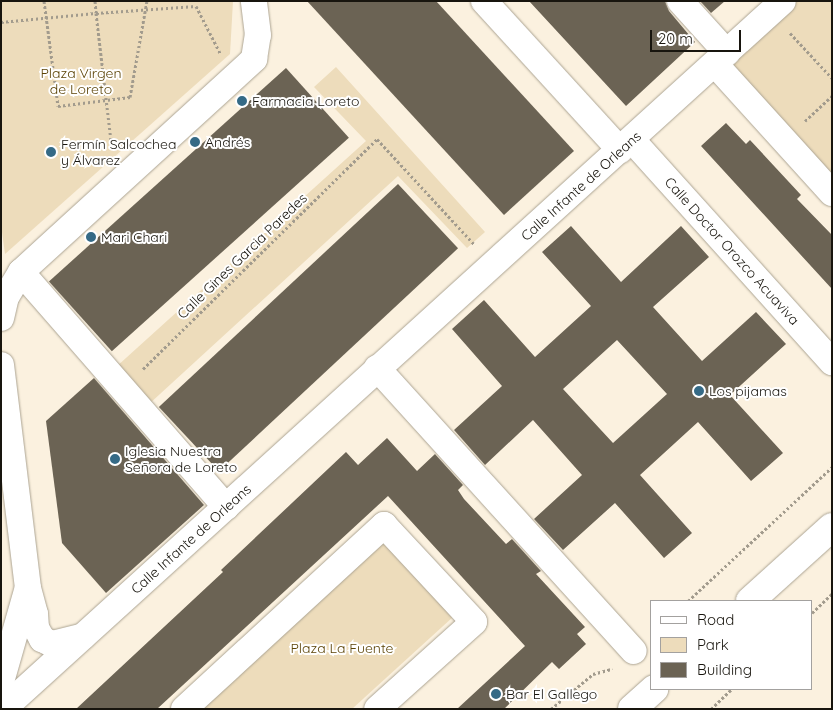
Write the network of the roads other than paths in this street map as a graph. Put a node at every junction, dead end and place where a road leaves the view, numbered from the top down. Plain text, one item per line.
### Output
1 (254, 1) edge
2 (484, 1) edge
3 (680, 1) edge
4 (777, 7) edge
5 (721, 58) junction
6 (626, 145) junction
7 (832, 193) edge
8 (13, 276) edge
9 (1, 318) edge
10 (832, 362) edge
11 (1, 365) edge
12 (377, 368) junction
13 (226, 507) junction
14 (832, 527) edge
15 (28, 588) junction
16 (751, 600) edge
17 (84, 636) junction
18 (634, 651) road end
19 (1, 682) edge
20 (653, 690) edge
21 (3, 709) edge
22 (184, 709) edge
23 (377, 709) edge
24 (632, 709) edge

1 - 8 street
2 - 6 street, Calle Doctor Orozco Acuaviva
3 - 5 street
4 - 5 street, Calle Infante de Orleans
5 - 6 street, Calle Infante de Orleans
5 - 7 street
6 - 10 street, Calle Doctor Orozco Acuaviva
6 - 12 street, Calle Infante de Orleans
8 - 9 street
8 - 13 street
11 - 15 street
12 - 13 street, Calle Infante de Orleans
12 - 18 street
13 - 17 street, Calle Infante de Orleans
14 - 16 main road
15 - 17 street
15 - 19 street
17 - 21 street, Calle Infante de Orleans
20 - 24 main road
22 - 23 street

